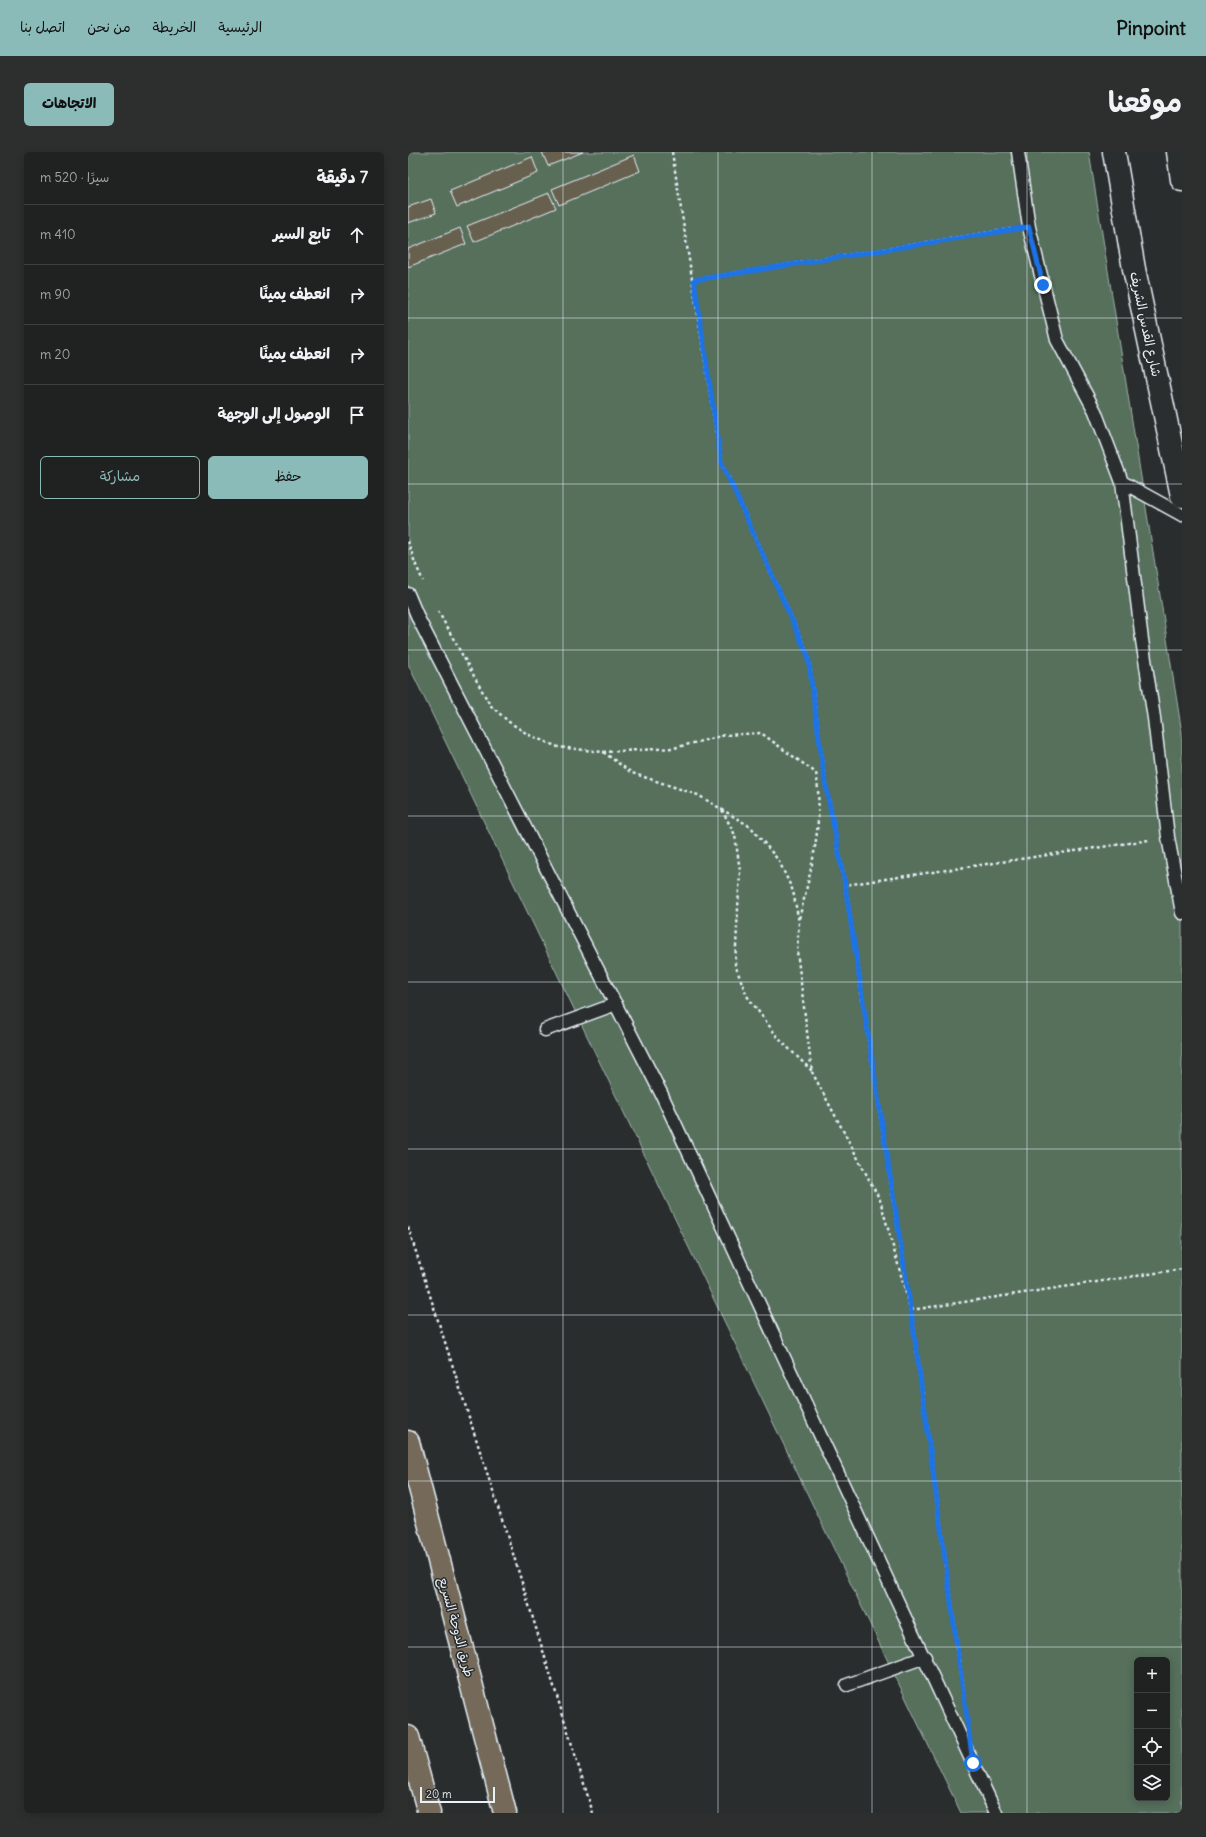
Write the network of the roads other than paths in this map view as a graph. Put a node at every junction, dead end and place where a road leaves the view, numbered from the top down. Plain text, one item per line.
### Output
1 (1018, 152) edge
2 (1114, 152) edge
3 (1178, 152) edge
4 (1182, 180) edge
5 (1122, 482) junction
6 (1182, 496) edge
7 (1182, 516) edge
8 (408, 594) edge
9 (1182, 913) edge
10 (616, 1004) junction
11 (546, 1030) dead end
12 (408, 1442) edge
13 (925, 1657) junction
14 (847, 1684) dead end
15 (408, 1738) edge
16 (429, 1813) edge
17 (505, 1813) edge
18 (996, 1813) edge

1 - 5 lane
2 - 6 street, شارع القدس الشريف
3 - 4 street
5 - 7 lane
5 - 9 lane
8 - 10 lane
10 - 11 lane
10 - 13 lane
12 - 17 highway, طريق الدوحة السريع
13 - 14 lane
13 - 18 lane
15 - 16 highway

